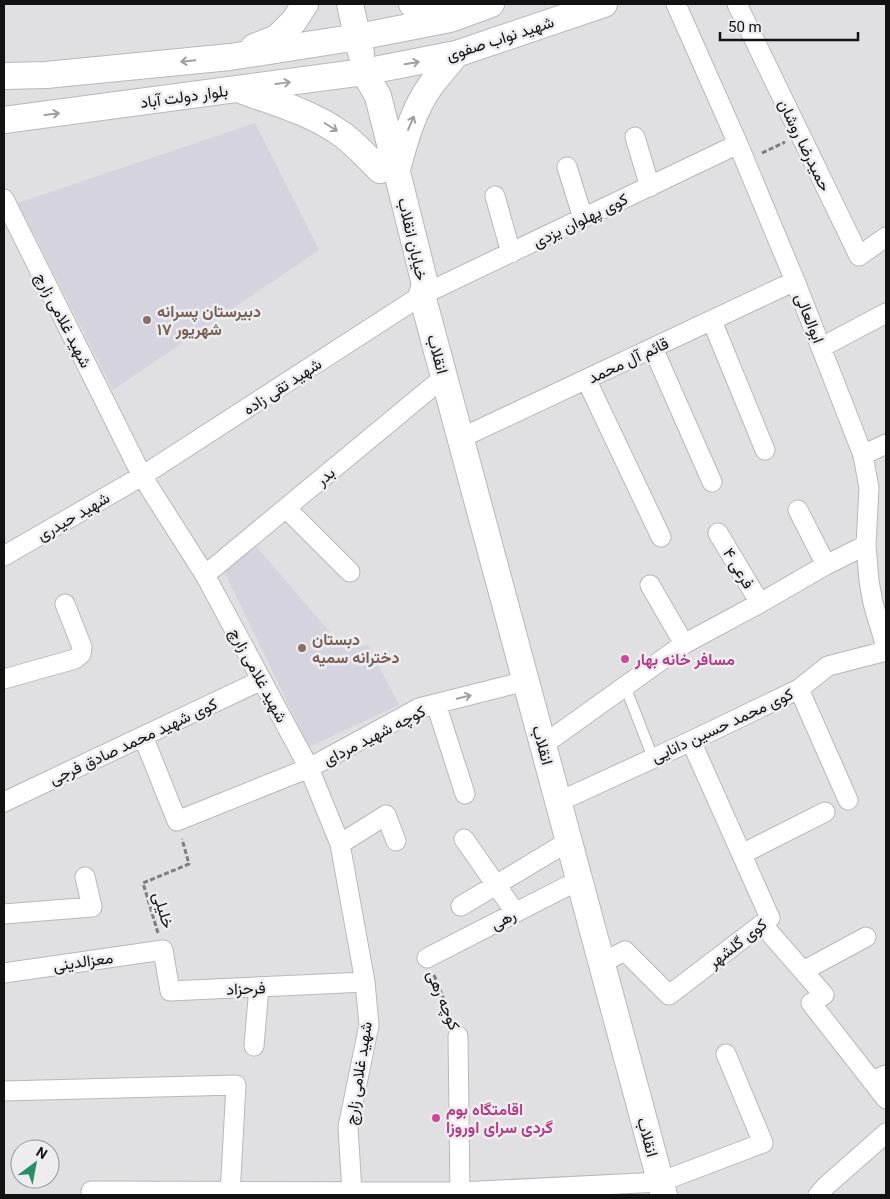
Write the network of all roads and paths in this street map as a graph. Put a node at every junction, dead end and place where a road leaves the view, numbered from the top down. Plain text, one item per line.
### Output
1 (305, 4) edge
2 (350, 4) edge
3 (412, 4) edge
4 (491, 4) edge
5 (604, 4) edge
6 (676, 4) edge
7 (737, 4) edge
8 (450, 19) junction
9 (358, 36) junction
10 (456, 54) junction
11 (230, 57) junction
12 (364, 72) junction
13 (4, 76) edge
14 (237, 89) junction
15 (8, 120) edge
16 (800, 135) junction
17 (635, 137) dead end
18 (742, 152) junction
19 (567, 167) dead end
20 (388, 170) junction
21 (650, 187) junction
22 (495, 196) dead end
23 (4, 199) edge
24 (583, 218) junction
25 (886, 237) edge
26 (511, 253) junction
27 (796, 281) junction
28 (422, 295) junction
29 (886, 313) edge
30 (712, 321) junction
31 (822, 347) junction
32 (653, 348) junction
33 (444, 377) junction
34 (586, 379) junction
35 (461, 438) junction
36 (886, 444) edge
37 (765, 450) dead end
38 (863, 455) junction
39 (142, 476) junction
40 (712, 482) dead end
41 (286, 508) junction
42 (798, 510) dead end
43 (718, 533) dead end
44 (661, 538) dead end
45 (866, 545) junction
46 (4, 556) edge
47 (826, 565) junction
48 (350, 572) dead end
49 (205, 574) junction
50 (878, 577) edge
51 (650, 585) dead end
52 (760, 603) junction
53 (65, 604) dead end
54 (684, 644) junction
55 (886, 647) edge
56 (886, 652) edge
57 (4, 679) edge
58 (262, 680) junction
59 (526, 681) junction
60 (625, 686) junction
61 (799, 689) junction
62 (436, 704) junction
63 (143, 736) junction
64 (691, 741) junction
65 (543, 745) junction
66 (653, 758) junction
67 (310, 768) junction
68 (465, 794) dead end
69 (848, 800) dead end
70 (4, 802) edge
71 (558, 802) junction
72 (825, 812) dead end
73 (177, 821) junction
74 (464, 840) dead end
75 (396, 841) dead end
76 (569, 841) junction
77 (340, 844) junction
78 (742, 854) junction
79 (85, 877) dead end
80 (579, 880) junction
81 (497, 885) junction
82 (461, 906) dead end
83 (516, 912) junction
84 (4, 914) edge
85 (762, 924) junction
86 (866, 938) dead end
87 (163, 950) junction
88 (427, 958) joint
89 (601, 963) junction
90 (803, 971) junction
91 (4, 973) edge
92 (364, 982) junction
93 (259, 987) junction
94 (458, 1036) joint
95 (254, 1046) dead end
96 (726, 1054) dead end
97 (879, 1078) edge
98 (4, 1092) edge
99 (886, 1099) edge
100 (886, 1133) edge
101 (662, 1189) edge
102 (352, 1192) junction
103 (524, 1192) edge
104 (230, 1193) edge
105 (461, 1194) edge
106 (92, 1195) edge
107 (818, 1195) edge

1 - 11 main road
2 - 9 main road, خیابان انقلاب
3 - 8 main road
4 - 8 main road, شهید نواب صفوی
5 - 10 main road, شهید نواب صفوی
6 - 18 street, ابوالعالی
7 - 16 street, حمیدرضا روشان
8 - 9 main road, شهید نواب صفوی
9 - 11 main road, بلوار دولت آباد
9 - 12 main road, خیابان انقلاب
12 -> 10 main road, شهید نواب صفوی
20 -> 10 main road
11 -> 13 main road, بلوار دولت آباد
14 -> 12 main road, بلوار دولت آباد
12 - 20 main road, خیابان انقلاب
13 - 15 main road
15 -> 14 main road, بلوار دولت آباد
14 -> 20 main road
16 - 18 path
16 - 25 street, حمیدرضا روشان
17 - 21 street
18 - 21 street, کوی پهلوان یزدی
18 - 27 street, ابوالعالی
19 - 24 street
20 - 28 main road, خیابان انقلاب
21 - 24 street, کوی پهلوان یزدی
22 - 26 street
23 - 39 street, شهید غلامی زارچ
24 - 26 street, کوی پهلوان یزدی
26 - 28 street, کوی پهلوان یزدی
27 - 30 street, قائم آل محمد
27 - 31 street, ابوالعالی
28 - 33 main road, انقلاب
28 - 39 street, شهید تقی زاده
29 - 31 street
30 - 32 street, قائم آل محمد
30 - 37 street
31 - 38 street, ابوالعالی
32 - 34 street, قائم آل محمد
32 - 40 street
33 - 35 main road, انقلاب
33 - 41 street, بدر
34 - 35 street, قائم آل محمد
34 - 44 street
35 - 59 main road, انقلاب
36 - 38 street
38 - 45 street, ابوالعالی
39 - 46 street, شهید حیدری
39 - 49 street, شهید غلامی زارچ
41 - 48 street
41 - 49 street, بدر
42 - 47 street
43 - 52 street, فرعی ۴
45 - 47 street
45 - 50 street, ابوالعالی
47 - 52 street
49 - 58 street, شهید غلامی زارچ
50 - 55 street, ابوالعالی
51 - 54 street
52 - 54 street
53 - 57 street
54 - 60 street
56 - 61 street, کوی محمد حسین دانایی
58 - 63 street, کوی شهید محمد صادق فرجی
58 - 67 street, شهید غلامی زارچ
62 -> 59 street, کوچه شهید مردای
59 - 65 main road, انقلاب
60 - 65 street
60 - 66 lane
61 - 64 street, کوی محمد حسین دانایی
61 - 69 street
62 - 67 street, کوچه شهید مردای
62 - 68 street
63 - 70 street, کوی شهید محمد صادق فرجی
63 - 73 street
64 - 66 street, کوی محمد حسین دانایی
64 - 78 street, کوی گلشهر
65 - 71 main road, انقلاب
66 - 71 street, کوی محمد حسین دانایی
67 - 73 street, کوچه شهید مردای
67 - 77 street, شهید غلامی زارچ
71 - 76 main road, انقلاب
72 - 78 street
73 - 87 path, خلیلی
74 - 81 street
75 - 77 street
76 - 80 main road, انقلاب
76 - 81 street
77 - 92 street, شهید غلامی زارچ
78 - 85 street, کوی گلشهر
79 - 84 street
80 - 83 street, رهی
80 - 89 main road, انقلاب
81 - 82 street
81 - 83 street
83 - 88 street, رهی
85 - 89 street, کوی گلشهر
85 - 90 street
86 - 90 street
87 - 91 street, معزالدینی
87 - 93 street, فرحزاد
88 - 94 path, کوچه رهی
89 - 101 main road, انقلاب
90 - 97 street
92 - 93 street, فرحزاد
92 - 102 street, شهید غلامی زارچ
93 - 95 street
94 - 105 street, کوچه رهی
96 - 101 street
97 - 99 street
98 - 104 street
100 - 107 street
101 - 103 street
102 - 104 street
102 - 105 street
103 - 105 street
104 - 106 street

